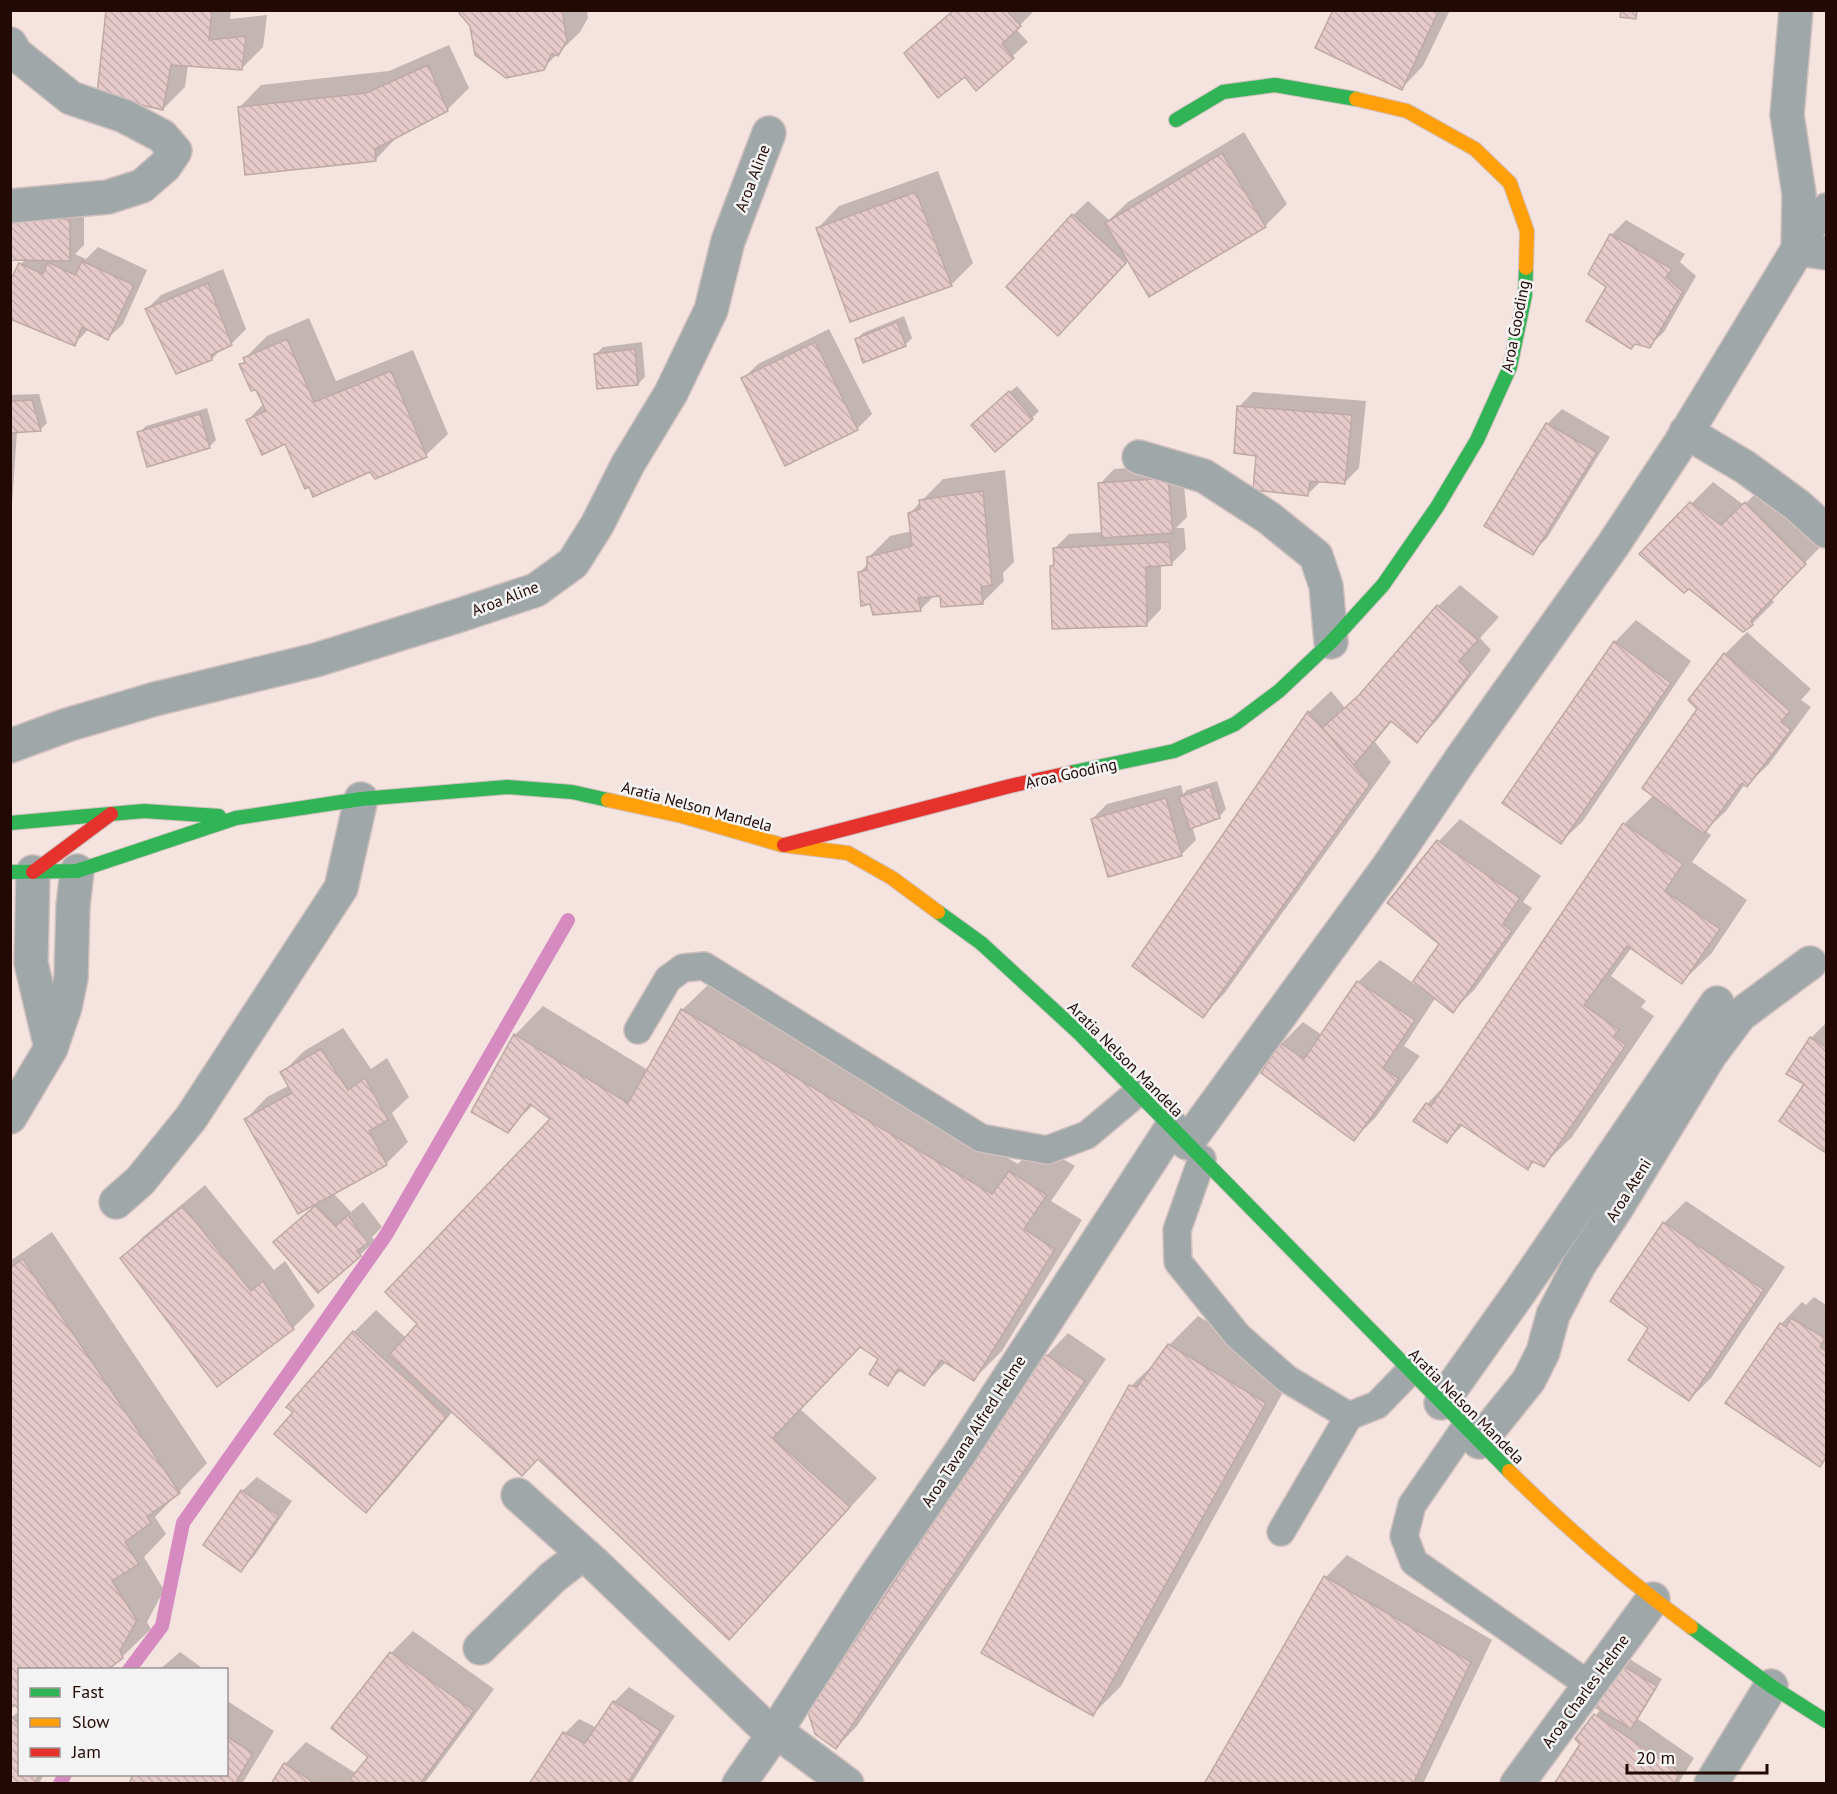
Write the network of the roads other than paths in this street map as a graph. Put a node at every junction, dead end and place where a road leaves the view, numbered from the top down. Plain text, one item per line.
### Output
1 (1796, 10) edge
2 (10, 44) edge
3 (1176, 120) dead end
4 (769, 132) dead end
5 (10, 206) edge
6 (1827, 207) edge
7 (1812, 251) edge
8 (1686, 432) junction
9 (1139, 457) dead end
10 (1827, 531) edge
11 (1331, 642) junction
12 (10, 746) edge
13 (361, 799) junction
14 (111, 814) junction
15 (236, 818) junction
16 (10, 823) edge
17 (782, 845) junction
18 (77, 871) junction
19 (22, 872) edge
20 (21, 954) edge
21 (1810, 963) dead end
22 (1717, 1003) dead end
23 (638, 1030) dead end
24 (51, 1048) junction
25 (1137, 1092) junction
26 (10, 1117) edge
27 (1187, 1143) junction
28 (116, 1202) dead end
29 (1410, 1371) junction
30 (1441, 1403) junction
31 (1349, 1416) junction
32 (1472, 1435) junction
33 (518, 1495) dead end
34 (1281, 1532) dead end
35 (583, 1554) junction
36 (1653, 1599) junction
37 (480, 1648) dead end
38 (1589, 1685) junction
39 (1771, 1686) junction
40 (1827, 1721) edge
41 (774, 1733) junction
42 (739, 1784) edge
43 (847, 1784) edge
44 (1517, 1784) edge
45 (1711, 1784) edge

1 - 7 street
2 - 5 street
3 - 11 main road, Aroa Gooding
4 - 12 street, Aroa Aline
6 - 7 lane
7 - 8 street, Aroa Tavana Alfred Helme
8 - 10 street
8 - 27 street, Aroa Tavana Alfred Helme
9 - 11 street
11 - 17 main road, Aroa Gooding
13 - 15 main road, Aratia Nelson Mandela
13 - 17 main road, Aratia Nelson Mandela
13 - 28 street
14 - 15 main road, Aratia Nelson Mandela
14 - 16 main road, Aratia Nelson Mandela
14 - 19 main road
15 - 18 main road, Aratia Nelson Mandela
17 - 25 main road, Aratia Nelson Mandela
18 - 19 main road, Aratia Nelson Mandela
18 - 24 street
19 - 20 street
20 - 24 street
21 - 32 street, Aroa Ateni
22 - 30 street
23 - 25 lane
24 - 26 street
25 - 27 main road, Aratia Nelson Mandela
27 - 29 main road, Aratia Nelson Mandela
27 - 31 lane
27 - 41 street, Aroa Tavana Alfred Helme
29 - 30 main road, Aratia Nelson Mandela
29 - 31 lane
30 - 32 main road, Aratia Nelson Mandela
31 - 34 lane
32 - 36 main road, Aratia Nelson Mandela
32 - 38 lane
33 - 35 street
35 - 37 street
35 - 41 street
36 - 38 street, Aroa Charles Helme
36 - 39 main road, Aratia Nelson Mandela
38 - 44 street, Aroa Charles Helme
39 - 40 main road, Aratia Nelson Mandela
39 - 45 street
41 - 42 street, Aroa Tavana Alfred Helme
41 - 43 street

